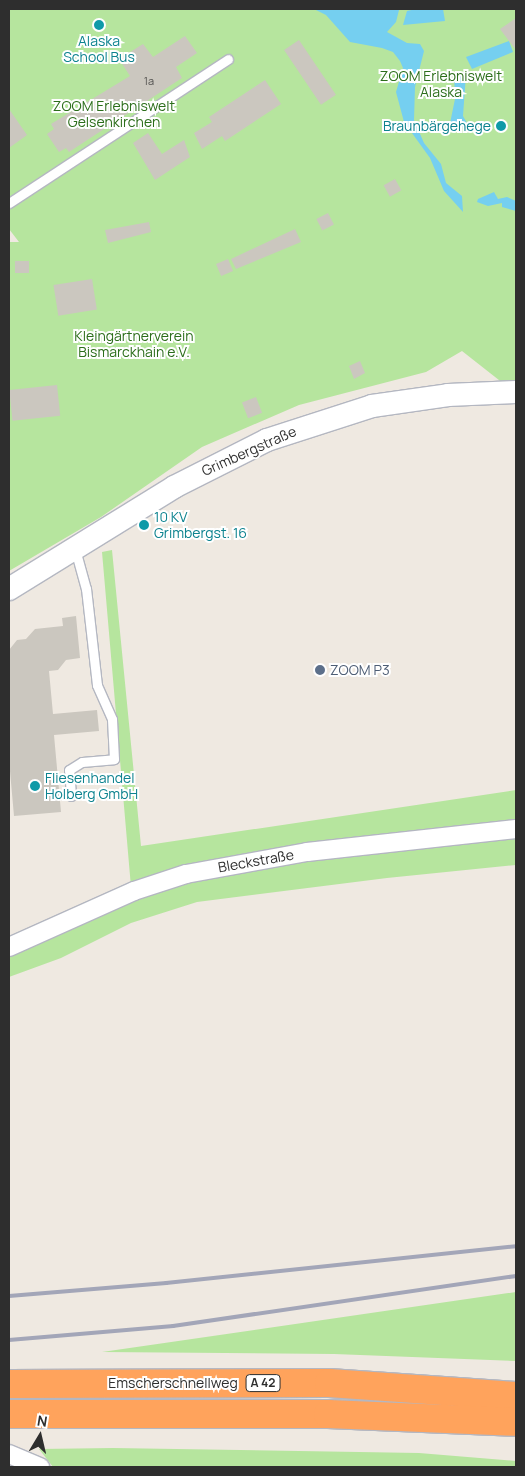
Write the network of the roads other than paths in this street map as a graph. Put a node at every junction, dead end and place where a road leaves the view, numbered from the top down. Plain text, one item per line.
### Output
1 (228, 60) dead end
2 (9, 203) edge
3 (516, 392) edge
4 (75, 548) junction
5 (9, 589) edge
6 (71, 796) dead end
7 (516, 829) edge
8 (9, 947) edge
9 (9, 1384) edge
10 (516, 1396) edge
11 (9, 1414) edge
12 (516, 1422) edge
13 (9, 1454) edge
14 (40, 1467) edge

1 - 2 lane
3 - 4 street, Grimbergstraße
4 - 5 street, Grimbergstraße
4 - 6 lane
7 - 8 street, Bleckstraße
9 - 10 highway, Emscherschnellweg / A 42
11 - 12 highway, A 42
13 - 14 street

